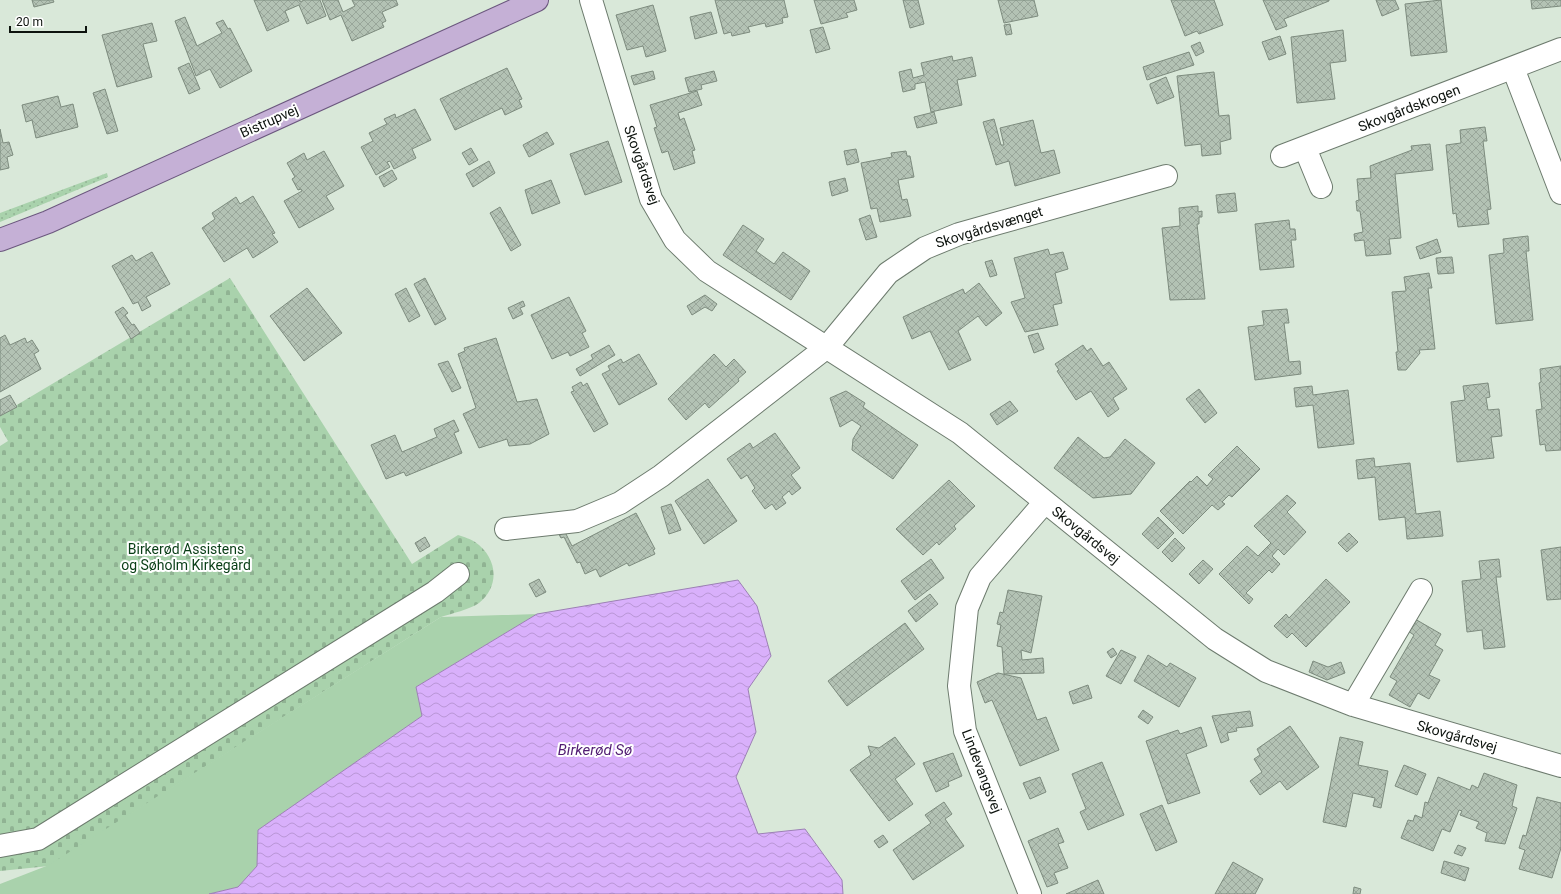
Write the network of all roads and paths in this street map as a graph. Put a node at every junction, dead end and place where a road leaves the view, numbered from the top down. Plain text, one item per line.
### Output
1 (537, 0) edge
2 (591, 0) edge
3 (1561, 49) edge
4 (1513, 68) junction
5 (1305, 148) junction
6 (1282, 156) dead end
7 (1166, 176) dead end
8 (1321, 187) dead end
9 (1561, 193) edge
10 (0, 240) edge
11 (827, 347) junction
12 (1045, 502) junction
13 (506, 529) dead end
14 (458, 574) dead end
15 (1421, 590) dead end
16 (1353, 705) junction
17 (1561, 766) edge
18 (0, 846) edge
19 (1030, 894) edge

1 - 10 main road, Bistrupvej
2 - 11 street, Skovgårdsvej
3 - 4 street, Skovgårdskrogen
4 - 5 street, Skovgårdskrogen
4 - 9 street
5 - 6 street, Skovgårdskrogen
5 - 8 street
7 - 11 street, Skovgårdsvænget
11 - 12 street, Skovgårdsvej
11 - 13 street
12 - 16 street, Skovgårdsvej
12 - 19 street, Lindevangsvej
14 - 18 street
15 - 16 street
16 - 17 street, Skovgårdsvej

